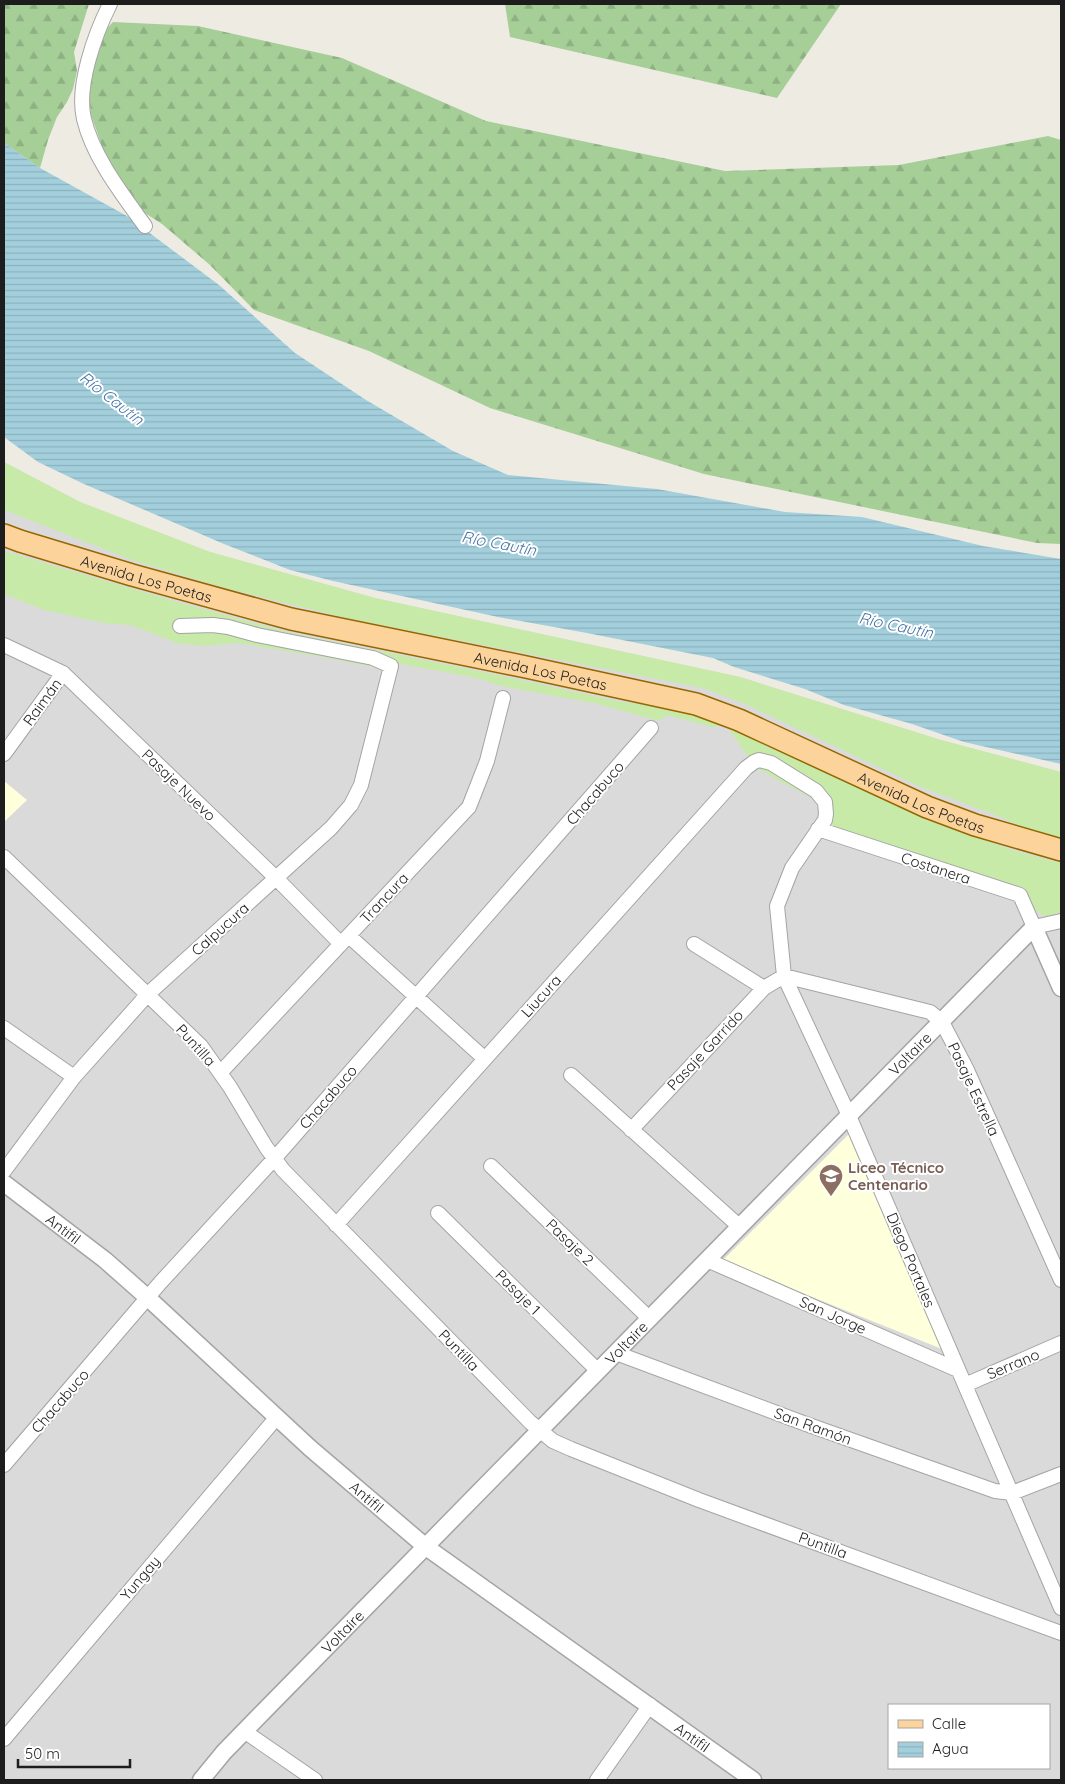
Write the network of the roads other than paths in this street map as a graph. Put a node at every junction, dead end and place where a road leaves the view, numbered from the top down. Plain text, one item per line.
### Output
1 (110, 4) edge
2 (145, 226) dead end
3 (4, 535) edge
4 (180, 626) dead end
5 (4, 645) edge
6 (63, 673) junction
7 (503, 698) dead end
8 (651, 728) dead end
9 (4, 754) edge
10 (746, 768) joint
11 (818, 829) junction
12 (1061, 850) edge
13 (4, 857) edge
14 (276, 878) junction
15 (1061, 921) edge
16 (1034, 927) junction
17 (345, 940) junction
18 (694, 944) dead end
19 (784, 976) junction
20 (764, 988) junction
21 (1061, 988) edge
22 (148, 994) junction
23 (417, 996) junction
24 (942, 1022) junction
25 (4, 1028) edge
26 (484, 1059) junction
27 (220, 1072) junction
28 (570, 1075) dead end
29 (74, 1077) junction
30 (849, 1117) junction
31 (631, 1130) junction
32 (274, 1159) junction
33 (491, 1166) dead end
34 (4, 1171) edge
35 (4, 1183) edge
36 (438, 1213) dead end
37 (336, 1224) junction
38 (740, 1227) junction
39 (707, 1260) junction
40 (1061, 1280) edge
41 (148, 1298) junction
42 (650, 1319) junction
43 (1061, 1343) edge
44 (616, 1353) junction
45 (958, 1370) junction
46 (598, 1371) junction
47 (965, 1384) junction
48 (277, 1417) junction
49 (540, 1431) junction
50 (4, 1465) edge
51 (1061, 1474) edge
52 (1012, 1493) junction
53 (426, 1547) junction
54 (1061, 1608) edge
55 (1061, 1634) edge
56 (650, 1705) junction
57 (244, 1731) junction
58 (4, 1739) edge
59 (201, 1780) edge
60 (315, 1780) edge
61 (597, 1780) edge
62 (754, 1780) edge

1 - 2 street
3 - 12 main road, Avenida Los Poetas
4 - 14 street, Calpucura
5 - 6 street, Pasaje Nuevo
6 - 9 street, Raimán
6 - 14 street, Pasaje Nuevo
7 - 17 street, Trancura
8 - 23 street, Chacabuco
10 - 11 street, Diego Portales
10 - 26 street, Liucura
11 - 16 street, Costanera
11 - 19 street, Diego Portales
13 - 22 street, Puntilla
14 - 17 street, Pasaje Nuevo
14 - 22 street, Calpucura
15 - 16 street
16 - 21 street
16 - 24 street, Voltaire
17 - 23 street, Pasaje Nuevo
17 - 27 street, Trancura
18 - 20 street
19 - 20 street, Pasaje Garrido
19 - 24 street
19 - 30 street, Diego Portales
20 - 31 street, Pasaje Garrido
22 - 27 street, Puntilla
22 - 29 street, Calpucura
23 - 26 street, Pasaje Nuevo
23 - 32 street, Chacabuco
24 - 30 street, Voltaire
24 - 40 street, Pasaje Estrella
25 - 29 street
26 - 37 street, Liucura
27 - 32 street, Puntilla
28 - 31 street
29 - 34 street, Calpucura
30 - 38 street, Voltaire
30 - 45 street, Diego Portales
31 - 38 street
32 - 37 street, Puntilla
32 - 41 street, Chacabuco
33 - 42 street, Pasaje 2
35 - 41 street, Antifil
36 - 46 street, Pasaje 1
37 - 49 street, Puntilla
38 - 39 street, Voltaire
39 - 42 street, Voltaire
39 - 45 street, San Jorge
41 - 48 street, Antifil
41 - 50 street, Chacabuco
42 - 44 street, Voltaire
43 - 47 street, Serrano
44 - 46 street, Voltaire
44 - 52 street, San Ramón
45 - 47 street, Diego Portales
46 - 49 street, Voltaire
47 - 52 street, Diego Portales
48 - 53 street, Antifil
48 - 58 street, Yungay
49 - 53 street, Voltaire
49 - 55 street, Puntilla
51 - 52 street
52 - 54 street, Diego Portales
53 - 56 street, Antifil
53 - 57 street, Voltaire
56 - 61 street
56 - 62 street, Antifil
57 - 59 street, Voltaire
57 - 60 street

